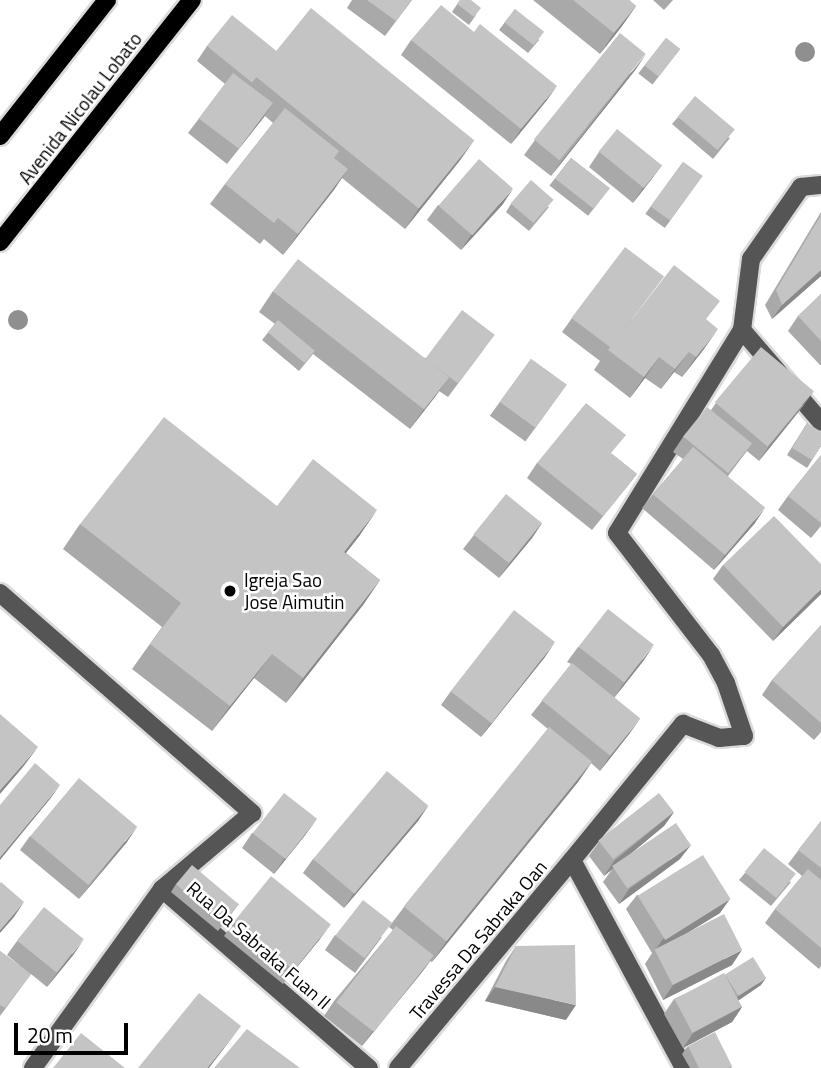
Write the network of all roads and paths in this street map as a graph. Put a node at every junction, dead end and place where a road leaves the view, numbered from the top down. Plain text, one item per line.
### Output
1 (107, 0) edge
2 (192, 0) edge
3 (0, 136) edge
4 (821, 185) edge
5 (0, 242) edge
6 (742, 330) junction
7 (821, 422) edge
8 (0, 593) edge
9 (572, 860) junction
10 (162, 888) junction
11 (33, 1068) edge
12 (369, 1068) edge
13 (398, 1068) edge
14 (684, 1068) edge

1 - 3 main road
2 - 5 main road, Avenida Nicolau Lobato
4 - 6 street
6 - 7 street
6 - 9 street
8 - 10 street
9 - 13 street, Travessa Da Sabraka Oan
9 - 14 street, Travessa Da Sabraka Oan
10 - 11 street, Rua Da Sabraka Fuan II
10 - 12 street, Rua Da Sabraka Fuan II

